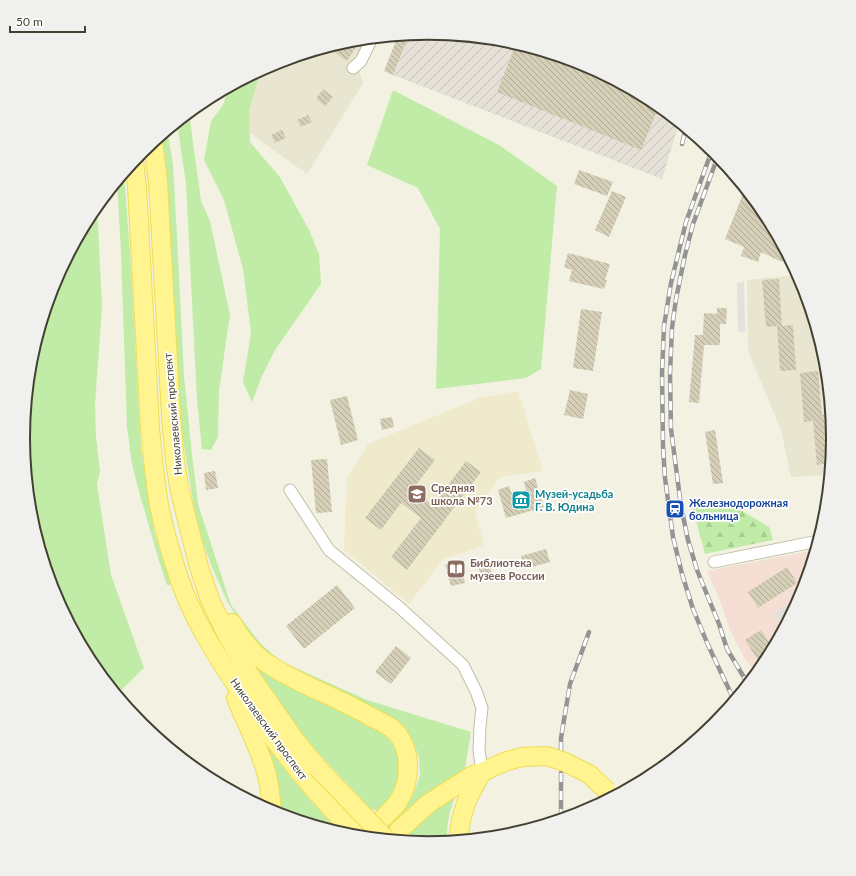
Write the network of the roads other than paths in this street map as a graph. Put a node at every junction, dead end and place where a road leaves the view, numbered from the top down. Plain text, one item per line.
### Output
1 (369, 44) edge
2 (353, 68) dead end
3 (154, 150) edge
4 (135, 170) edge
5 (290, 490) dead end
6 (812, 542) edge
7 (714, 562) dead end
8 (199, 567) junction
9 (218, 659) junction
10 (482, 772) junction
11 (608, 793) edge
12 (271, 804) edge
13 (383, 818) dead end
14 (352, 828) edge
15 (391, 834) edge
16 (393, 834) edge
17 (460, 835) edge

1 - 2 street
3 - 8 main road, Николаевский проспект
4 - 9 main road, Николаевский проспект
5 - 10 street
6 - 7 street
8 - 13 main road
8 - 15 main road, Николаевский проспект, bridge
9 - 12 main road
9 - 14 main road, Николаевский проспект
10 - 11 main road, bridge
10 - 16 main road
10 - 17 main road

